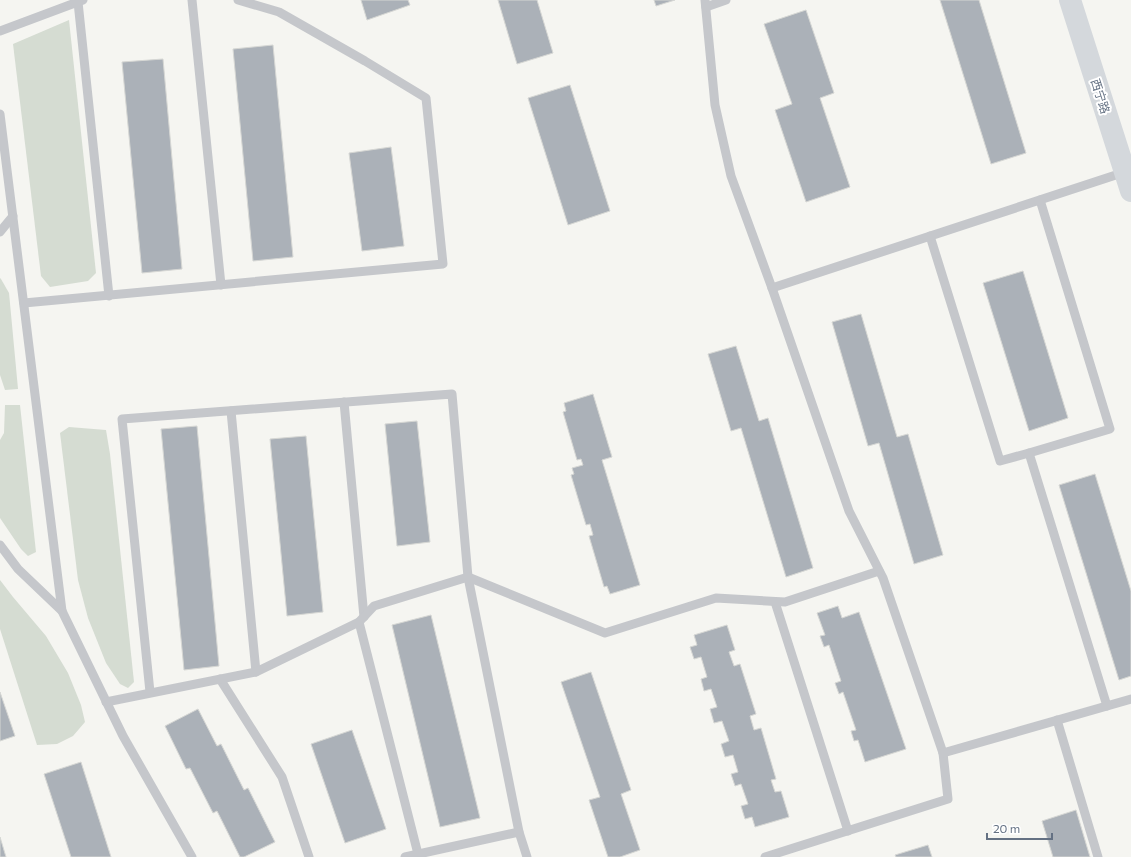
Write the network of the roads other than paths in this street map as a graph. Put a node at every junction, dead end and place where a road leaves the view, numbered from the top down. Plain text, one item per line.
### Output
1 (192, 0) edge
2 (238, 0) edge
3 (726, 0) edge
4 (1070, 0) edge
5 (80, 1) edge
6 (705, 4) edge
7 (0, 31) edge
8 (0, 114) edge
9 (1128, 182) edge
10 (1040, 200) junction
11 (13, 216) junction
12 (0, 232) edge
13 (930, 236) junction
14 (221, 285) junction
15 (772, 288) junction
16 (109, 296) junction
17 (24, 304) junction
18 (344, 402) junction
19 (231, 411) junction
20 (1029, 453) junction
21 (0, 545) edge
22 (879, 571) junction
23 (468, 577) junction
24 (775, 602) junction
25 (62, 611) junction
26 (362, 619) junction
27 (256, 672) junction
28 (220, 679) junction
29 (150, 692) junction
30 (1131, 699) edge
31 (106, 702) junction
32 (1107, 706) junction
33 (1057, 720) junction
34 (943, 753) junction
35 (848, 830) junction
36 (519, 832) junction
37 (418, 854) junction
38 (192, 857) edge
39 (308, 857) edge
40 (405, 857) edge
41 (527, 857) edge
42 (765, 857) edge
43 (1098, 857) edge

1 - 14 lane
2 - 14 lane
3 - 6 lane
4 - 9 street, 西宁路
5 - 7 lane
5 - 16 lane
6 - 15 lane
8 - 11 lane
9 - 10 lane
10 - 13 lane
10 - 20 lane
11 - 12 lane
11 - 17 lane
13 - 15 lane
13 - 20 lane
14 - 16 lane
15 - 22 lane
16 - 17 lane
17 - 25 lane
18 - 19 lane
18 - 23 lane
18 - 26 lane
19 - 27 lane
19 - 29 lane
20 - 32 lane
21 - 25 lane
22 - 24 lane
22 - 34 lane
23 - 24 lane
23 - 26 lane
23 - 36 lane
24 - 35 lane
25 - 31 lane
26 - 27 lane
26 - 37 lane
27 - 28 lane
28 - 29 lane
28 - 39 lane
29 - 31 lane
30 - 32 lane
31 - 38 lane
32 - 33 lane
33 - 34 lane
33 - 43 lane
34 - 35 lane
35 - 42 lane
36 - 37 lane
36 - 41 lane
37 - 40 lane

